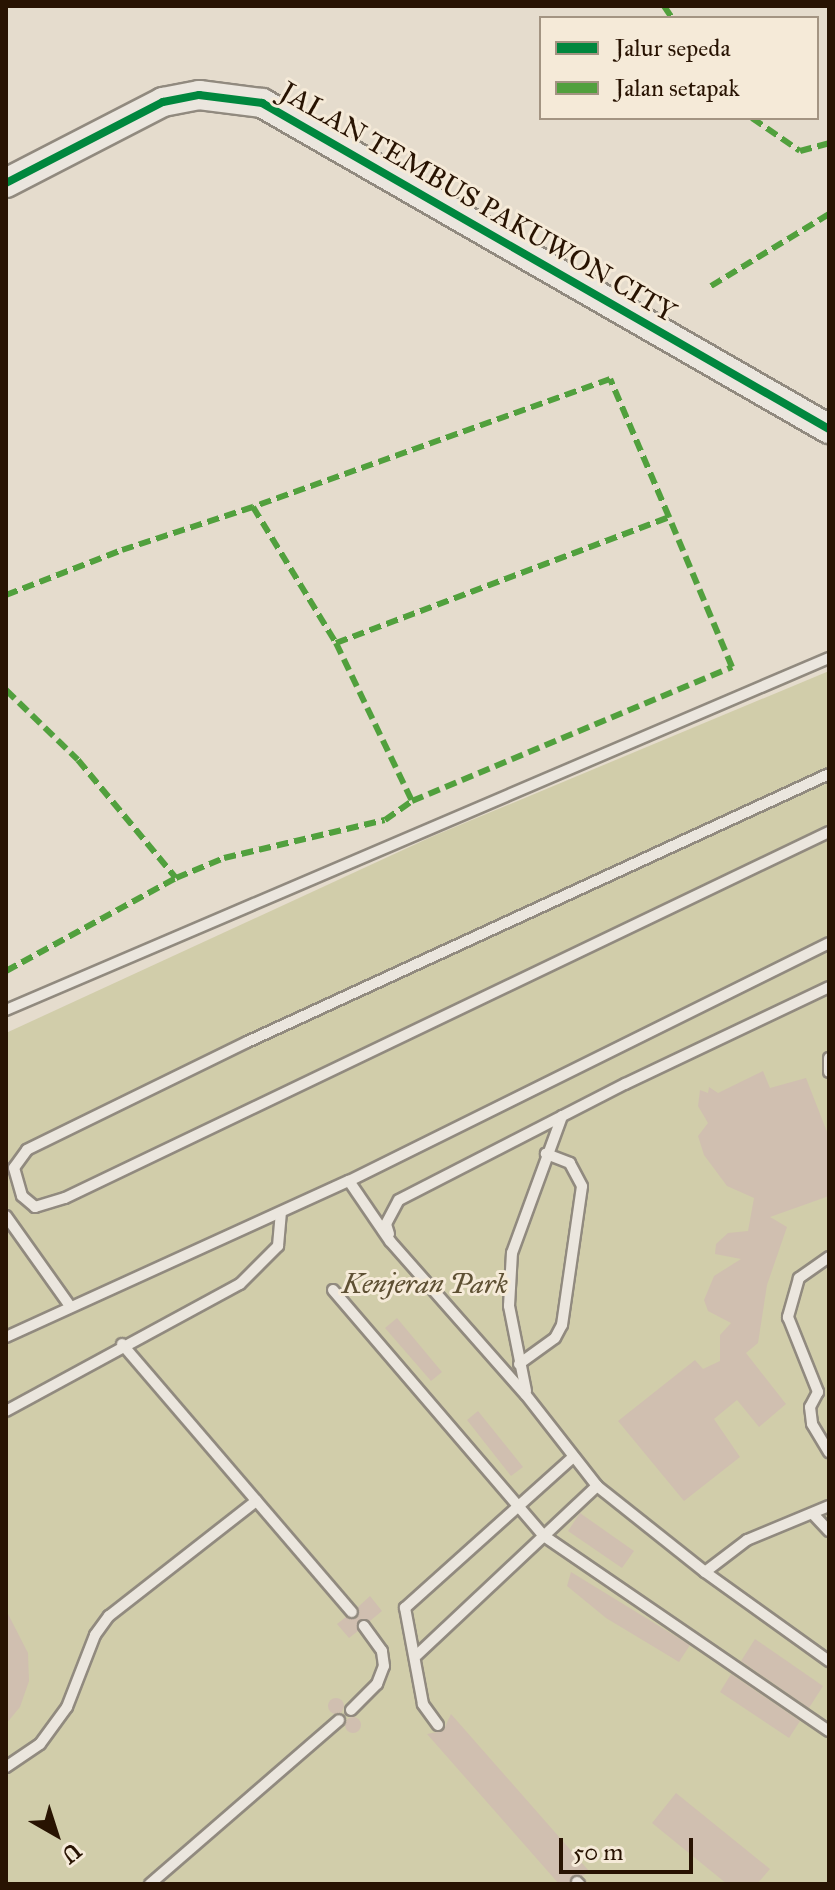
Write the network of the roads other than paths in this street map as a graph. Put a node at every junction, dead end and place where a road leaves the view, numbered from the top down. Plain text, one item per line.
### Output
1 (6, 163) edge
2 (6, 183) edge
3 (829, 409) edge
4 (829, 429) edge
5 (829, 658) edge
6 (829, 774) edge
7 (829, 832) edge
8 (829, 943) edge
9 (829, 987) edge
10 (6, 1010) edge
11 (829, 1058) edge
12 (829, 1072) edge
13 (562, 1116) junction
14 (546, 1154) junction
15 (349, 1181) junction
16 (281, 1213) junction
17 (6, 1216) edge
18 (390, 1241) junction
19 (829, 1257) edge
20 (333, 1290) dead end
21 (70, 1306) junction
22 (6, 1337) edge
23 (122, 1344) junction
24 (519, 1364) junction
25 (829, 1382) edge
26 (818, 1392) junction
27 (526, 1395) junction
28 (6, 1411) edge
29 (829, 1452) edge
30 (572, 1458) junction
31 (597, 1486) junction
32 (256, 1501) junction
33 (515, 1506) junction
34 (829, 1506) edge
35 (814, 1515) junction
36 (829, 1531) edge
37 (544, 1536) junction
38 (705, 1572) junction
39 (352, 1612) dead end
40 (364, 1626) dead end
41 (417, 1655) junction
42 (829, 1661) edge
43 (351, 1710) dead end
44 (339, 1720) dead end
45 (438, 1725) dead end
46 (829, 1731) edge
47 (6, 1767) edge
48 (150, 1884) edge

1 - 3 street, JALAN TEMBUS PAKUWON CITY
2 - 4 street, JALAN TEMBUS PAKUWON CITY
5 - 10 lane
6 - 7 lane
8 - 15 lane
9 - 13 lane
11 - 12 lane
13 - 14 lane
13 - 18 lane
14 - 24 lane
14 - 24 lane
15 - 16 lane
15 - 18 lane
16 - 21 lane
16 - 23 lane
17 - 21 lane
18 - 27 lane
19 - 26 lane
20 - 33 lane
21 - 22 lane
23 - 28 lane
23 - 32 lane
24 - 27 lane
25 - 26 lane
26 - 29 lane
27 - 30 lane
30 - 31 lane
30 - 33 lane
31 - 37 lane
31 - 38 lane
32 - 39 lane
32 - 47 lane
33 - 37 lane
33 - 41 lane
34 - 35 lane
35 - 36 lane
35 - 38 lane
37 - 41 lane
37 - 46 lane
38 - 42 lane
40 - 43 lane
41 - 45 lane
44 - 48 lane

